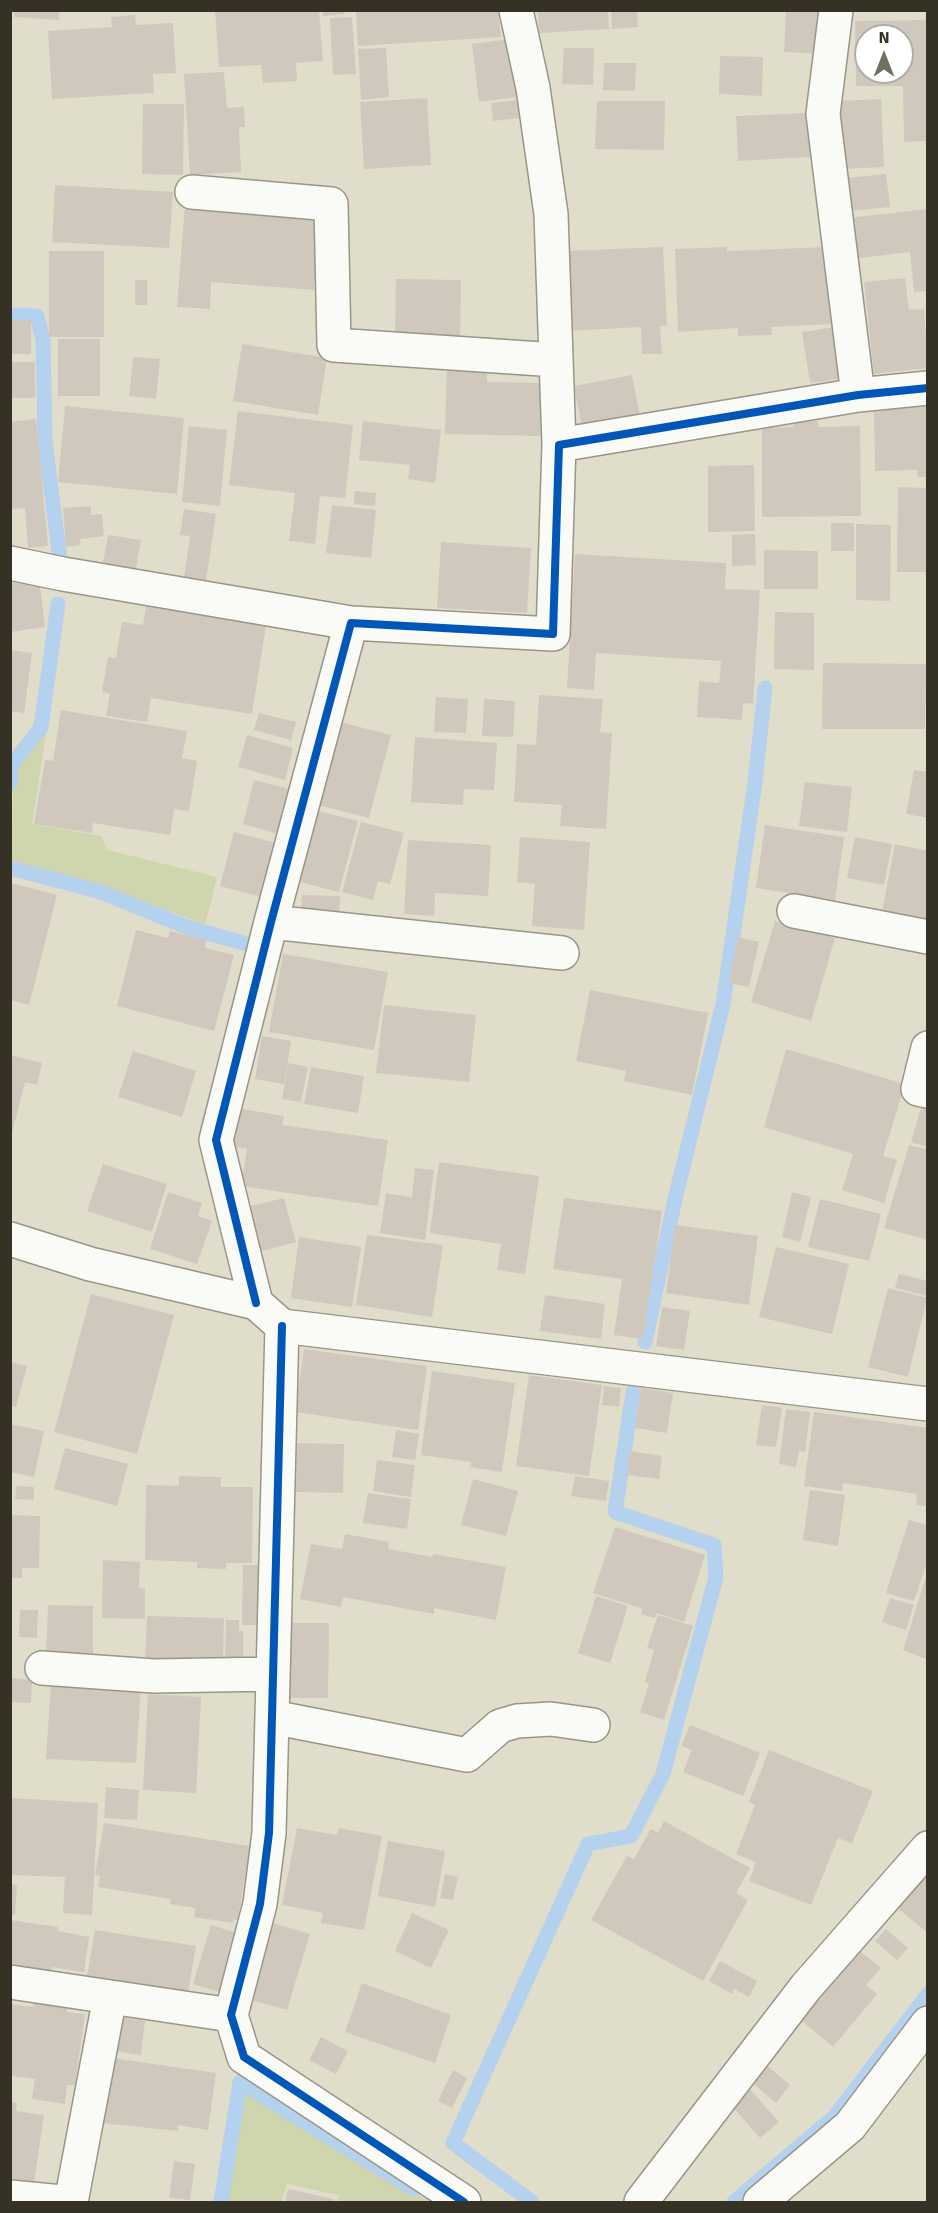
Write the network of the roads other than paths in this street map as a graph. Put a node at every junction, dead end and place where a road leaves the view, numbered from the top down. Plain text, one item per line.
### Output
1 (516, 10) edge
2 (836, 10) edge
3 (192, 192) dead end
4 (556, 360) junction
5 (927, 388) edge
6 (858, 395) junction
7 (559, 446) junction
8 (10, 563) edge
9 (351, 623) junction
10 (794, 911) dead end
11 (271, 922) junction
12 (927, 937) edge
13 (562, 953) dead end
14 (927, 1048) edge
15 (927, 1091) edge
16 (10, 1239) edge
17 (256, 1303) junction
18 (282, 1326) junction
19 (927, 1404) edge
20 (42, 1668) dead end
21 (273, 1674) junction
22 (272, 1717) junction
23 (593, 1725) dead end
24 (927, 1848) edge
25 (10, 1982) edge
26 (110, 1997) junction
27 (231, 2015) junction
28 (927, 2023) edge
29 (10, 2198) edge
30 (62, 2202) edge
31 (71, 2202) edge
32 (464, 2202) edge
33 (641, 2202) edge
34 (760, 2202) edge

1 - 4 street
2 - 6 street
3 - 4 street
4 - 7 street
5 - 6 street
6 - 7 street
7 - 9 street
8 - 9 street
9 - 11 street
10 - 12 street
11 - 13 street
11 - 17 street
14 - 15 street
16 - 17 street
17 - 18 street
18 - 19 street
18 - 21 street
20 - 21 street
21 - 22 street
22 - 23 street
22 - 27 street
24 - 33 street
25 - 26 street
26 - 27 street
26 - 31 street
27 - 32 street
28 - 34 street
29 - 30 street

